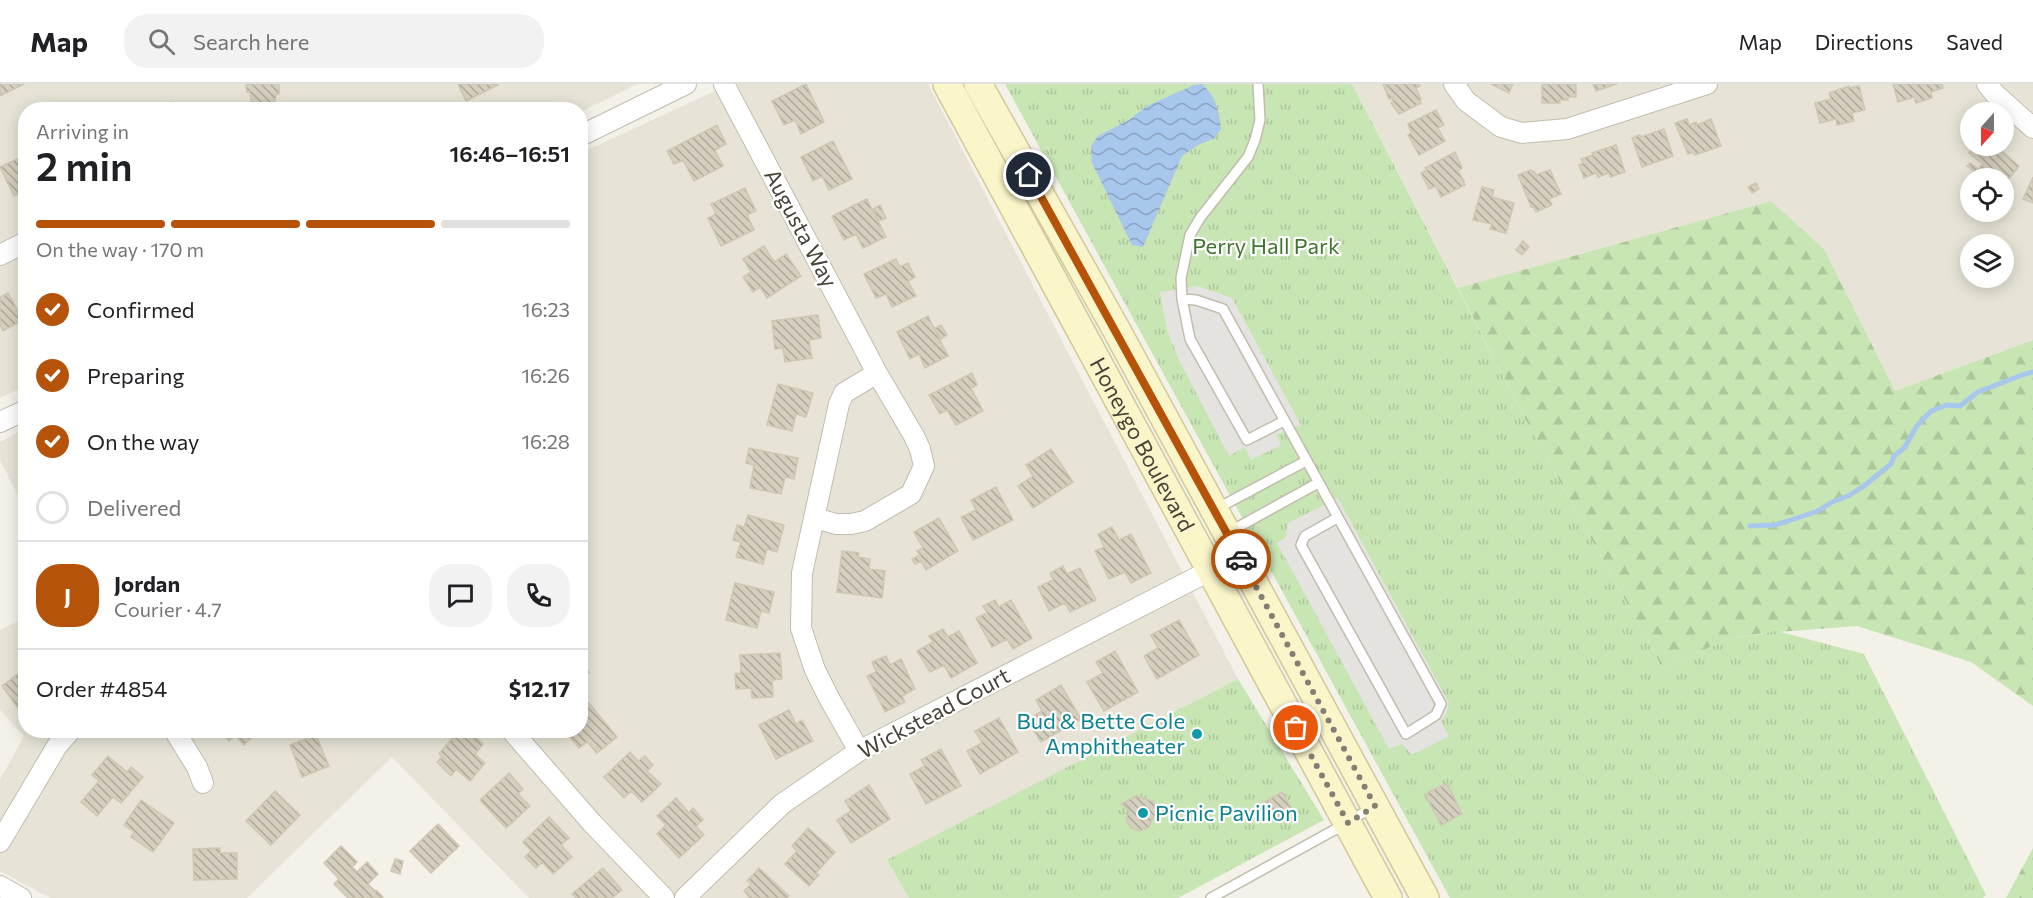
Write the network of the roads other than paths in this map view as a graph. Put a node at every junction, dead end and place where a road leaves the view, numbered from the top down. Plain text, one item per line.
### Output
1 (686, 84) edge
2 (724, 84) edge
3 (947, 84) edge
4 (978, 84) edge
5 (1258, 84) edge
6 (1454, 84) edge
7 (1707, 84) edge
8 (1987, 84) edge
9 (2033, 128) edge
10 (588, 132) edge
11 (18, 246) edge
12 (0, 255) edge
13 (1182, 299) junction
14 (877, 373) junction
15 (18, 414) edge
16 (1284, 420) junction
17 (0, 422) edge
18 (1306, 461) junction
19 (1318, 483) junction
20 (1214, 510) junction
21 (815, 518) junction
22 (1337, 518) junction
23 (1227, 534) junction
24 (1211, 570) junction
25 (64, 738) edge
26 (179, 738) edge
27 (518, 738) edge
28 (860, 751) junction
29 (203, 783) dead end
30 (1375, 806) junction
31 (1348, 823) junction
32 (0, 842) edge
33 (0, 886) edge
34 (21, 898) edge
35 (664, 898) edge
36 (686, 898) edge
37 (1211, 898) edge
38 (1388, 898) edge
39 (1425, 898) edge

1 - 10 street
2 - 14 street, Augusta Way
3 - 24 main road, Honeygo Boulevard
4 - 20 main road, Honeygo Boulevard
5 - 13 lane
6 - 7 street
8 - 9 street
11 - 12 street
13 - 16 lane
13 - 16 lane
14 - 21 street
14 - 21 street, Augusta Way
15 - 17 street
16 - 18 lane
18 - 19 lane
18 - 20 lane
19 - 22 lane
19 - 23 lane
20 - 23 main road, Honeygo Boulevard
21 - 28 street
22 - 22 lane
23 - 30 main road, Honeygo Boulevard
24 - 28 street, Wickstead Court
24 - 31 main road, Honeygo Boulevard
25 - 32 street
26 - 29 street
27 - 35 street
28 - 36 street, Wickstead Court
30 - 31 lane
30 - 39 main road, Honeygo Boulevard
31 - 37 lane
31 - 38 main road, Honeygo Boulevard
33 - 34 street

